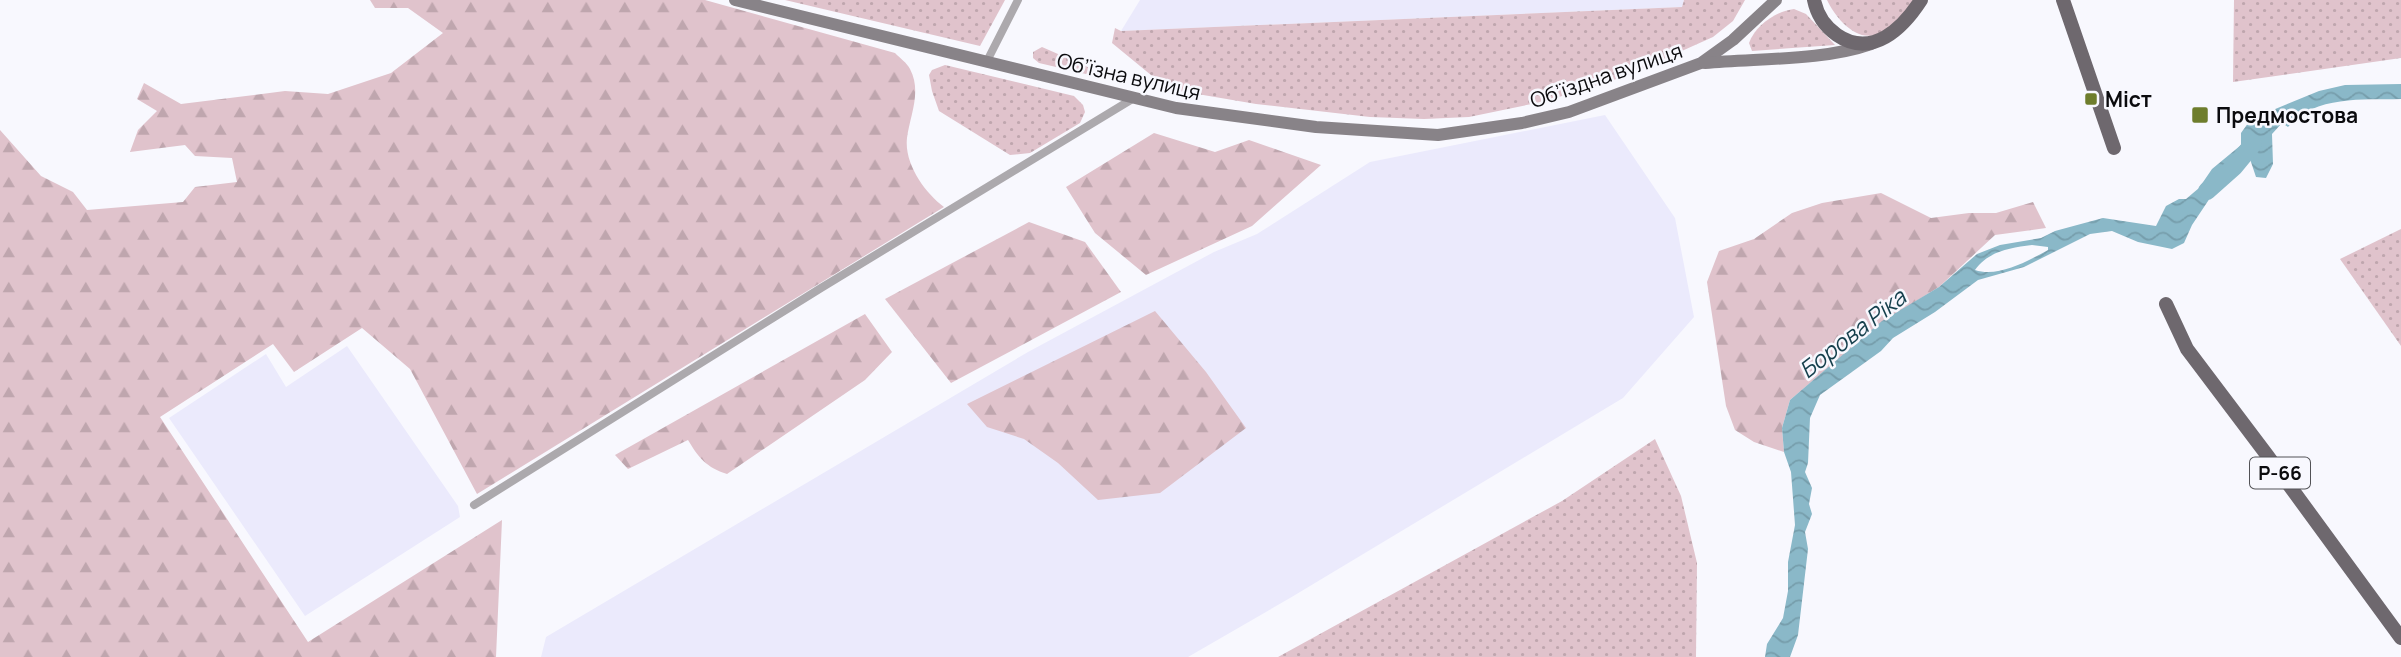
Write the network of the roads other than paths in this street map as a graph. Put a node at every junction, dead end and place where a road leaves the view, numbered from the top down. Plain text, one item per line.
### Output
1 (735, 0) edge
2 (1018, 0) edge
3 (1760, 0) edge
4 (1776, 0) edge
5 (1814, 0) edge
6 (1921, 0) edge
7 (2063, 0) edge
8 (1756, 19) junction
9 (1872, 44) junction
10 (986, 62) junction
11 (1701, 63) junction
12 (1134, 99) junction
13 (1522, 123) joint
14 (2114, 148) dead end
15 (2166, 304) dead end
16 (474, 505) dead end
17 (2401, 638) edge

1 - 10 main road, Об’їзна вулиця
2 - 10 street
3 - 8 main road
4 - 8 main road
5 - 9 main road
6 - 9 main road
7 - 14 main road
8 - 11 main road
9 - 11 main road
10 - 12 main road, Об’їзна вулиця
11 - 13 main road, Об’їздна вулиця
12 - 13 main road, Об’їзна вулиця
12 - 16 street
15 - 17 main road, Р-66

